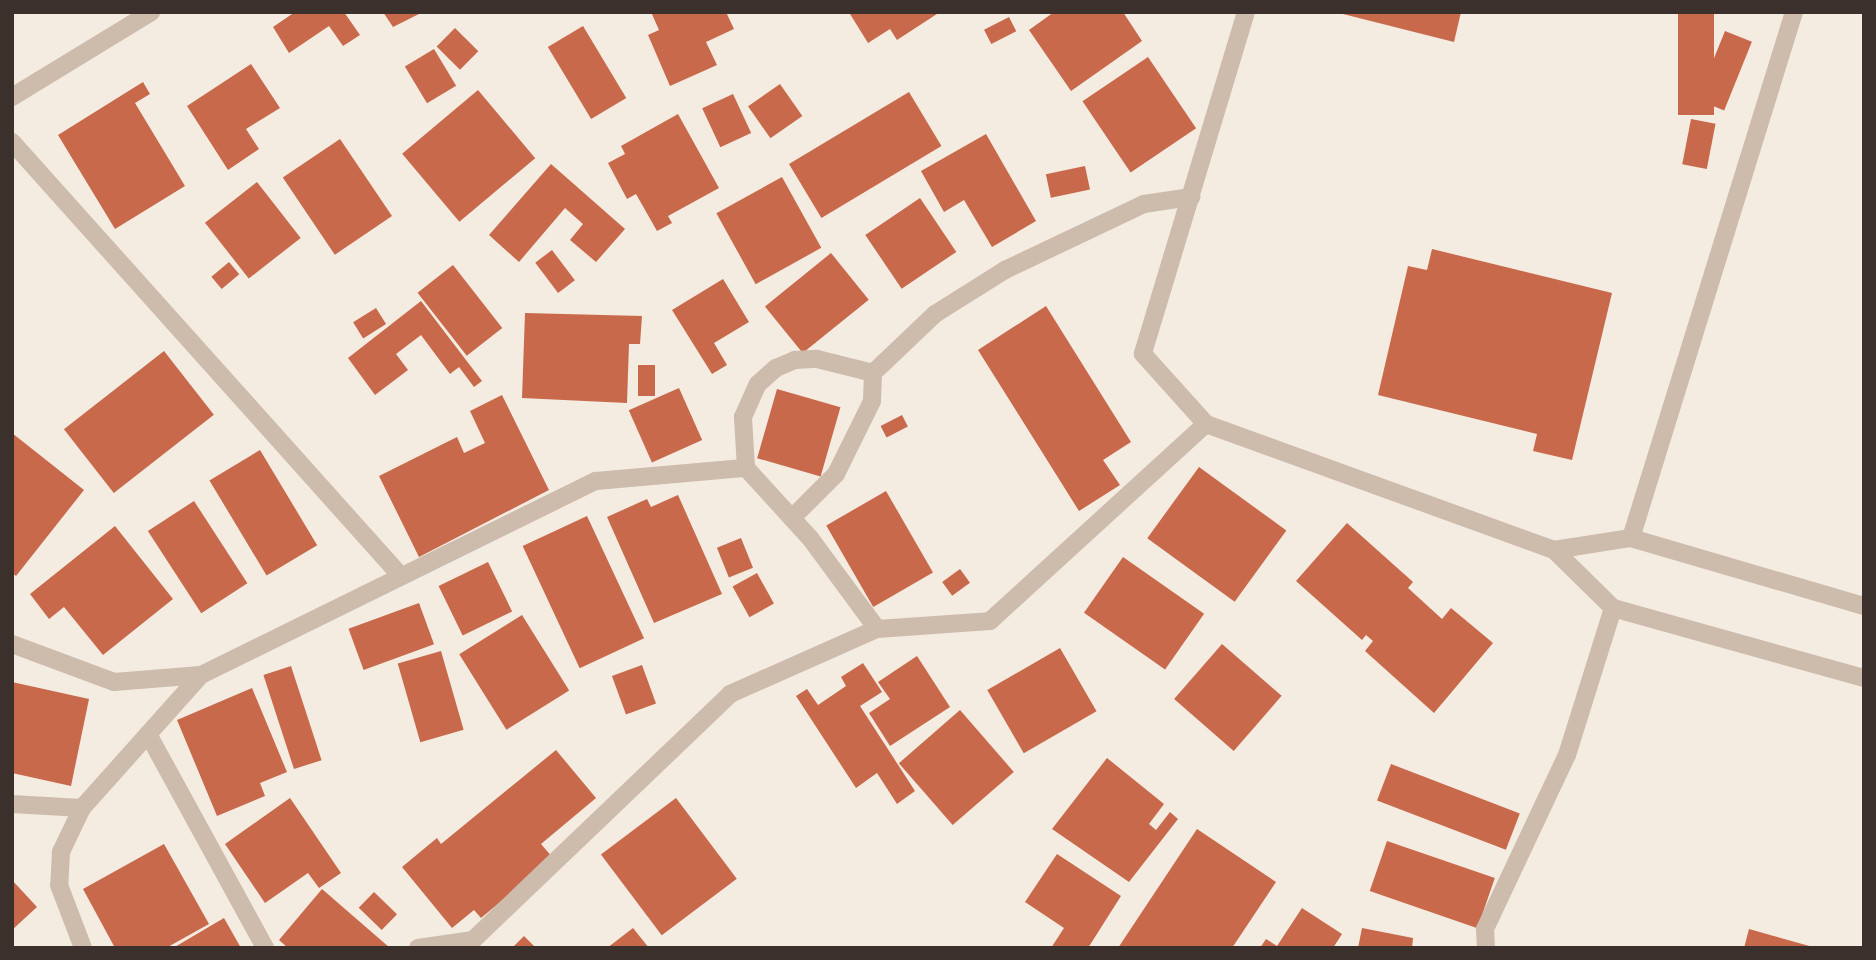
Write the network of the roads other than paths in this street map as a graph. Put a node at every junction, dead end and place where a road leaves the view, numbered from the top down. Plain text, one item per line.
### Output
1 (151, 12) edge
2 (1247, 12) edge
3 (1794, 12) edge
4 (12, 97) edge
5 (12, 142) edge
6 (1191, 197) junction
7 (873, 373) junction
8 (1206, 424) junction
9 (746, 468) junction
10 (792, 518) junction
11 (1631, 538) junction
12 (1554, 550) junction
13 (400, 575) junction
14 (1864, 606) edge
15 (1613, 608) junction
16 (877, 629) junction
17 (12, 644) edge
18 (201, 675) junction
19 (1864, 678) edge
20 (148, 734) junction
21 (12, 804) edge
22 (82, 808) junction
23 (83, 948) edge
24 (265, 948) edge
25 (418, 948) edge
26 (1486, 948) edge

1 - 4 street
2 - 6 street
3 - 11 street
5 - 13 street
6 - 7 street
6 - 8 street
7 - 9 street
7 - 10 street
8 - 12 street
8 - 16 street
9 - 10 street
9 - 13 street
10 - 16 street
11 - 12 street
11 - 14 street
12 - 15 street
13 - 18 street
15 - 19 street
15 - 26 street
16 - 25 street
17 - 18 street
18 - 20 street
20 - 22 street
20 - 24 street
21 - 22 street
22 - 23 street

